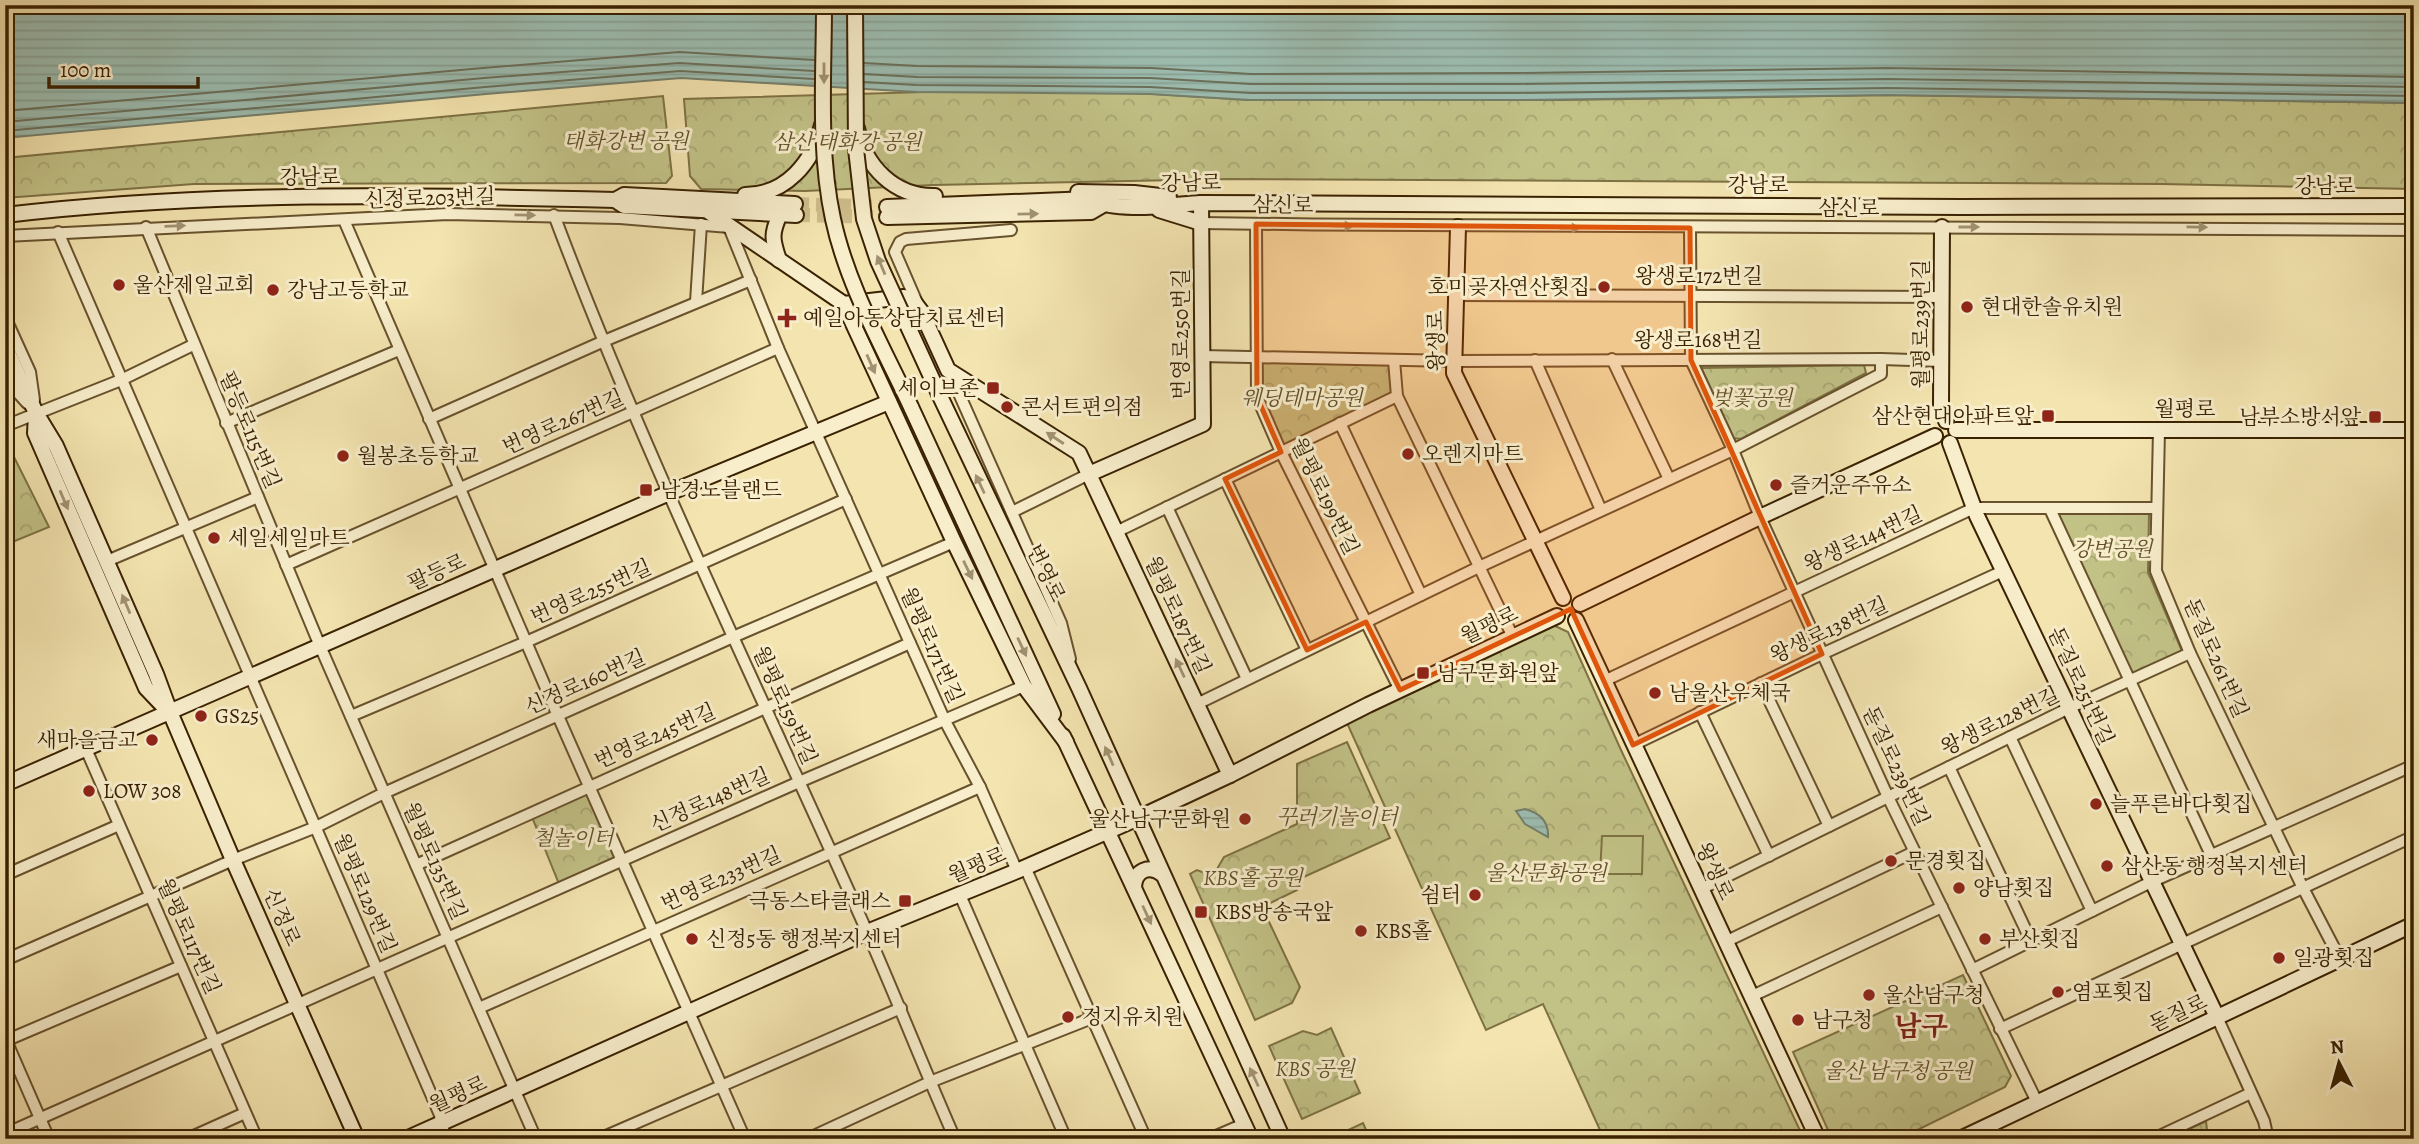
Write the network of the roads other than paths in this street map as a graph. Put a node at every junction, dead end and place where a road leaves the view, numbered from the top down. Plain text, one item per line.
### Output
1 (824, 5) edge
2 (855, 5) edge
3 (824, 119) junction
4 (856, 120) junction
5 (689, 196) junction
6 (615, 200) junction
7 (1201, 203) junction
8 (1133, 206) junction
9 (2414, 206) edge
10 (887, 212) tunnel mouth
11 (780, 214) junction
12 (5, 215) edge
13 (554, 215) junction
14 (705, 217) junction
15 (344, 220) junction
16 (1201, 223) junction
17 (1256, 224) junction
18 (146, 227) junction
19 (729, 227) junction
20 (1458, 227) junction
21 (1942, 227) junction
22 (1690, 228) junction
23 (1011, 230) dead end
24 (2414, 230) edge
25 (58, 232) junction
26 (5, 236) edge
27 (779, 260) junction
28 (751, 280) junction
29 (1456, 295) junction
30 (1691, 296) junction
31 (1942, 296) junction
32 (696, 302) junction
33 (844, 304) junction
34 (921, 311) junction
35 (5, 317) edge
36 (604, 341) junction
37 (193, 345) junction
38 (5, 346) edge
39 (778, 348) junction
40 (399, 351) junction
41 (1202, 356) junction
42 (1256, 357) junction
43 (1612, 359) junction
44 (1881, 359) junction
45 (1394, 360) junction
46 (1535, 360) junction
47 (1691, 360) junction
48 (1455, 361) junction
49 (1942, 361) junction
50 (948, 370) junction
51 (5, 373) edge
52 (121, 380) junction
53 (1397, 396) junction
54 (888, 402) junction
55 (634, 411) junction
56 (36, 413) junction
57 (429, 419) junction
58 (226, 423) junction
59 (1340, 424) junction
60 (5, 426) edge
61 (2159, 430) junction
62 (2414, 430) edge
63 (1951, 431) junction
64 (816, 432) junction
65 (1732, 450) junction
66 (1281, 452) junction
67 (61, 473) junction
68 (1089, 474) junction
69 (1225, 479) junction
70 (1669, 479) junction
71 (459, 489) junction
72 (669, 493) junction
73 (258, 497) junction
74 (846, 499) junction
75 (1167, 507) junction
76 (1973, 508) junction
77 (2156, 508) junction
78 (2050, 509) junction
79 (1601, 510) junction
80 (1012, 512) junction
81 (1760, 517) junction
82 (185, 528) junction
83 (1116, 532) junction
84 (1535, 540) junction
85 (954, 542) junction
86 (107, 561) junction
87 (701, 564) junction
88 (286, 565) junction
89 (1479, 567) junction
90 (494, 570) junction
91 (2003, 571) junction
92 (880, 574) junction
93 (1795, 593) junction
94 (1421, 595) junction
95 (1563, 598) junction
96 (1580, 604) junction
97 (1557, 616) junction
98 (1576, 620) junction
99 (1366, 622) junction
100 (733, 637) junction
101 (1513, 637) junction
102 (526, 642) junction
103 (910, 643) junction
104 (320, 646) junction
105 (137, 650) junction
106 (1307, 650) junction
107 (1822, 653) junction
108 (2190, 653) junction
109 (251, 678) junction
110 (1247, 679) junction
111 (1604, 681) junction
112 (2130, 681) junction
113 (1761, 683) junction
114 (1024, 686) junction
115 (1079, 688) junction
116 (1400, 690) junction
117 (1197, 704) junction
118 (765, 708) junction
119 (2069, 708) junction
120 (170, 712) junction
121 (1700, 712) junction
122 (351, 716) junction
123 (558, 716) junction
124 (944, 721) junction
125 (2010, 737) junction
126 (1066, 742) junction
127 (1633, 745) junction
128 (86, 749) junction
129 (2414, 765) edge
130 (1949, 767) junction
131 (1230, 775) junction
132 (799, 782) junction
133 (5, 784) edge
134 (589, 787) junction
135 (980, 787) junction
136 (384, 793) junction
137 (1888, 797) junction
138 (1136, 818) junction
139 (119, 825) junction
140 (1829, 826) junction
141 (316, 827) junction
142 (2273, 827) junction
143 (1108, 831) junction
144 (2414, 836) edge
145 (830, 852) junction
146 (1914, 852) junction
147 (2211, 855) junction
148 (1769, 856) junction
149 (233, 860) junction
150 (622, 860) junction
151 (416, 865) junction
152 (1021, 869) junction
153 (1161, 874) junction
154 (5, 875) edge
155 (2151, 882) junction
156 (1134, 887) junction
157 (2302, 888) junction
158 (1701, 889) junction
159 (960, 895) junction
160 (150, 896) junction
161 (1941, 907) junction
162 (2092, 911) junction
163 (2414, 924) edge
164 (653, 930) junction
165 (867, 932) junction
166 (448, 937) junction
167 (2031, 941) junction
168 (1725, 942) junction
169 (2182, 944) junction
170 (2340, 959) junction
171 (5, 960) edge
172 (181, 966) junction
173 (377, 970) junction
174 (1972, 970) junction
175 (1750, 997) junction
176 (297, 1004) junction
177 (479, 1008) junction
178 (901, 1008) junction
179 (689, 1012) junction
180 (1091, 1017) junction
181 (2217, 1017) junction
182 (2000, 1030) junction
183 (6, 1040) edge
184 (214, 1041) junction
185 (1025, 1046) junction
186 (930, 1082) junction
187 (721, 1085) junction
188 (515, 1091) junction
189 (2251, 1093) junction
190 (2037, 1102) junction
191 (245, 1113) junction
192 (40, 1118) junction
193 (1244, 1124) junction
194 (440, 1125) junction
195 (5, 1134) edge
196 (49, 1139) edge
197 (187, 1139) edge
198 (257, 1139) edge
199 (357, 1139) edge
200 (406, 1139) edge
201 (447, 1139) edge
202 (536, 1139) edge
203 (599, 1139) edge
204 (745, 1139) edge
205 (807, 1139) edge
206 (955, 1139) edge
207 (1066, 1139) edge
208 (1146, 1139) edge
209 (1209, 1139) edge
210 (1251, 1139) edge
211 (1283, 1139) edge
212 (1818, 1139) edge
213 (1960, 1139) edge
214 (2153, 1139) edge
215 (2268, 1139) edge

1 -> 3 main road, bridge
2 - 4 main road, 번영로, bridge
3 - 5 main road
3 -> 126 main road, bridge
4 - 7 main road, bridge
115 -> 4 main road, 번영로, bridge
5 - 6 main road, 강남로
5 - 11 main road, 강남로
5 - 14 main road
6 - 12 main road, 강남로
6 - 14 main road, 강남로
7 - 8 main road, 강남로
7 - 9 main road, 강남로
7 - 16 main road, 번영로250번길
8 - 10 main road, 강남로
8 - 16 main road
11 - 14 main road, 강남로
11 - 27 main road
13 - 14 street, 신정로203번길
15 -> 13 street, 신정로203번길
13 - 36 street, 월평로159번길
14 - 19 main road
14 - 32 street
18 -> 15 street, 신정로203번길
15 - 40 street
16 - 17 street, 삼신로
16 - 41 main road, 번영로250번길
17 -> 20 street, 삼신로
17 - 42 street, 월평로199번길
18 - 25 street, 신정로203번길
18 - 37 street, 팔등로115번길
19 - 27 main road
19 - 28 street, 월평로171번길
20 -> 22 street, 삼신로
20 - 29 main road, 왕생로
21 - 22 street, 삼신로
21 -> 24 street, 삼신로
21 - 31 main road, 월평로239번길
22 - 30 street
23 - 34 street
25 - 26 street, 신정로203번길
25 - 52 street, 월평로129번길
27 - 33 main road
28 - 32 street
28 - 39 street, 월평로171번길
29 - 30 street, 왕생로172번길
29 - 48 main road, 왕생로
30 - 31 street, 왕생로172번길
30 - 47 street
31 - 49 main road, 월평로239번길
32 - 36 street
33 - 34 main road
33 -> 54 main road
34 - 50 main road
35 - 56 street
36 - 55 street, 월평로159번길
36 - 57 street
37 - 52 street
37 - 58 street, 팔등로115번길
38 - 56 main road, 신정로
39 - 55 street, 번영로267번길
39 - 64 street, 월평로171번길
40 - 57 street
40 - 58 street
41 - 42 street, 왕생로168번길
41 - 68 main road, 번영로250번길
42 - 45 street, 왕생로168번길
42 - 66 street, 월평로199번길
43 - 46 street, 왕생로168번길
43 - 47 street, 왕생로168번길
43 - 70 street
44 - 47 street, 왕생로168번길
44 - 49 street, 왕생로168번길
44 - 65 street
45 - 48 street, 왕생로168번길
45 - 53 street
46 - 48 street, 왕생로168번길
46 - 79 street
47 - 65 street, 돋질로239번길
48 - 84 main road, 왕생로
49 - 63 main road, 월평로239번길
68 -> 50 main road
50 - 80 street
51 - 56 street
52 - 56 street
52 - 82 street, 월평로129번길
53 - 59 street
53 - 89 street
54 - 64 main road, 팔등로
54 - 85 main road
55 - 71 street, 번영로267번길
55 - 72 street, 월평로159번길
56 - 60 street
56 - 67 main road, 신정로
57 - 71 street
58 - 73 street, 팔등로115번길
59 - 66 street
59 - 94 street
61 - 62 main road, 월평로
61 - 63 main road, 월평로
61 - 77 street, 돋질로261번길
63 - 76 main road, 돋질로251번길
63 - 81 main road
64 - 72 main road, 팔등로
64 - 74 street, 월평로171번길
65 - 70 street
65 - 81 street, 돋질로239번길
66 - 69 street
66 - 99 street, 월평로199번길
67 - 86 main road, 신정로
67 -> 105 main road, 신정로
68 - 80 street, 번영로250번길
68 - 83 main road, 월평로187번길
69 - 75 street
69 - 106 street
70 - 79 street
71 - 88 street, 번영로267번길
71 - 90 street
72 - 87 street, 월평로159번길
72 - 90 main road, 팔등로
73 - 82 street
73 - 88 street, 팔등로115번길
74 - 87 street, 번영로255번길
74 - 92 street, 월평로171번길
75 - 83 street
75 - 110 street
76 - 78 street, 왕생로144번길
76 - 91 main road, 돋질로251번길
76 - 93 street, 왕생로144번길
77 - 78 street, 왕생로144번길
77 - 108 street, 돋질로261번길
78 - 112 street
79 - 84 street
80 - 115 street
81 - 93 street, 돋질로239번길
81 - 96 main road
82 - 86 street
82 - 109 street, 월평로129번길
117 -> 83 main road, 월평로187번길
84 - 89 street
84 - 95 main road, 왕생로
85 - 92 street, 신정로160번길
85 -> 114 main road
105 -> 86 main road, 신정로
87 - 100 street, 월평로159번길
87 - 102 street, 번영로255번길
88 - 104 street, 팔등로115번길
89 - 94 street
89 - 101 street
90 - 102 street
90 - 104 main road, 팔등로
91 - 107 street, 왕생로138번길
91 - 119 main road, 돋질로251번길
92 - 100 street, 신정로160번길
92 - 103 street, 월평로171번길
93 - 107 street, 돋질로239번길
93 - 111 street, 왕생로144번길
94 - 99 street
95 - 96 main road
95 - 97 main road
96 - 98 main road
97 - 98 main road
97 - 101 main road, 월평로
98 - 111 main road, 왕생로
99 - 106 street
99 - 116 street, 월평로199번길
100 - 118 street, 월평로159번길
100 - 123 street, 신정로160번길
101 - 116 main road, 월평로
102 - 122 street, 번영로255번길
102 - 123 street
103 - 118 street, 번영로245번길
103 - 124 street, 월평로171번길
104 - 109 main road, 팔등로
104 - 122 street, 월평로135번길
105 - 120 main road, 신정로
106 - 110 street
107 - 113 street, 왕생로138번길
107 - 137 street, 돋질로239번길
108 - 112 street, 왕생로128번길
108 - 142 street, 돋질로261번길
109 - 120 main road, 팔등로
109 - 141 street, 월평로129번길
110 - 117 street
111 - 127 main road, 왕생로
112 - 119 street, 왕생로128번길
112 - 147 street
113 - 121 street, 왕생로138번길
113 - 140 street
114 - 124 street, 신정로148번길
114 - 126 main road
138 -> 115 main road, 번영로
116 - 131 main road, 월평로
117 - 131 main road, 월평로187번길
118 - 132 street, 월평로159번길
118 - 134 street, 번영로245번길
119 - 125 street, 왕생로128번길
119 - 155 main road, 돋질로251번길
120 - 128 main road, 팔등로
120 - 149 main road, 신정로
121 - 127 street, 왕생로138번길
121 - 148 street
122 - 136 street, 월평로135번길
123 - 134 street
123 - 136 street, 신정로160번길
124 - 132 street, 신정로148번길
124 - 135 street, 월평로171번길
125 - 130 street, 왕생로128번길
125 - 162 street
126 - 143 main road
127 - 158 main road, 왕생로
128 - 133 main road, 팔등로
128 - 139 street, 월평로117번길
129 - 142 street
130 - 137 street, 왕생로128번길
130 - 167 street
131 - 138 main road, 월평로
132 - 145 street, 월평로159번길
132 - 150 street, 신정로148번길
134 - 150 street
134 - 151 street, 번영로245번길
135 - 145 street, 번영로233번길
135 - 152 street, 월평로171번길
136 - 141 street, 신정로160번길
136 - 151 street, 월평로135번길
137 - 140 street, 왕생로128번길
137 - 146 street, 돋질로239번길
138 - 143 main road, 월평로
138 - 153 main road, 번영로
139 - 154 street
139 - 160 street, 월평로117번길
140 - 148 street, 왕생로128번길
141 - 149 street, 신정로160번길
141 - 173 street, 월평로129번길
142 - 147 street
142 - 157 street, 돋질로261번길
143 - 152 main road, 월평로
143 - 156 main road
144 - 157 street
145 - 164 street, 번영로233번길
145 - 165 street, 월평로159번길
146 - 161 street, 돋질로239번길
146 - 168 street
147 - 155 street
148 - 158 street, 왕생로128번길
149 - 160 street, 신정로160번길
149 - 176 main road, 신정로
150 - 164 street
150 - 166 street, 신정로148번길
151 - 166 street, 월평로135번길
152 - 159 main road, 월평로
152 - 180 street, 월평로171번길
153 - 156 main road
211 -> 153 main road, 번영로
155 - 162 street
155 - 169 main road, 돋질로251번길
156 -> 193 main road
157 - 169 street
157 - 170 street, 돋질로261번길
158 - 168 main road, 왕생로
159 - 165 main road, 월평로
159 - 185 street
160 - 171 street, 신정로160번길
160 - 172 street, 월평로117번길
161 - 174 street, 돋질로239번길
161 - 175 street
162 - 167 street
163 - 170 main road, 돋질로
164 - 177 street, 번영로233번길
164 - 179 street
165 - 178 street, 월평로159번길
165 - 179 main road, 월평로
166 - 173 street, 신정로148번길
166 - 177 street, 월평로135번길
167 - 174 street
168 - 175 main road, 왕생로
169 - 181 main road, 돋질로251번길
169 - 182 street
170 - 181 main road, 돋질로
172 - 183 street
172 - 184 street, 월평로117번길
173 - 176 street, 신정로148번길
173 - 194 street, 월평로129번길
174 - 182 street, 돋질로239번길
175 - 212 main road, 왕생로
176 - 184 street, 신정로148번길
176 - 199 main road, 신정로
177 - 188 street, 월평로135번길
178 - 186 street, 월평로159번길
178 - 187 street
179 - 187 street
179 - 188 main road, 월평로
180 - 185 street
180 - 208 street, 월평로171번길
181 - 189 street
181 - 190 main road, 돋질로
182 - 190 street, 돋질로239번길
183 - 192 street
184 - 191 street, 월평로117번길
184 - 192 street, 신정로148번길
185 - 186 street
185 - 207 street
186 - 205 street
186 - 206 street, 월평로159번길
187 - 203 street
187 - 204 street
188 - 194 main road, 월평로
188 - 202 street, 월평로135번길
189 - 214 street
189 - 215 street
190 - 213 main road, 돋질로
191 - 197 street
191 - 198 street, 월평로117번길
192 - 195 street, 신정로148번길
192 - 196 street
193 - 209 street
193 - 210 main road
194 - 200 main road, 월평로
194 - 201 street, 월평로129번길

